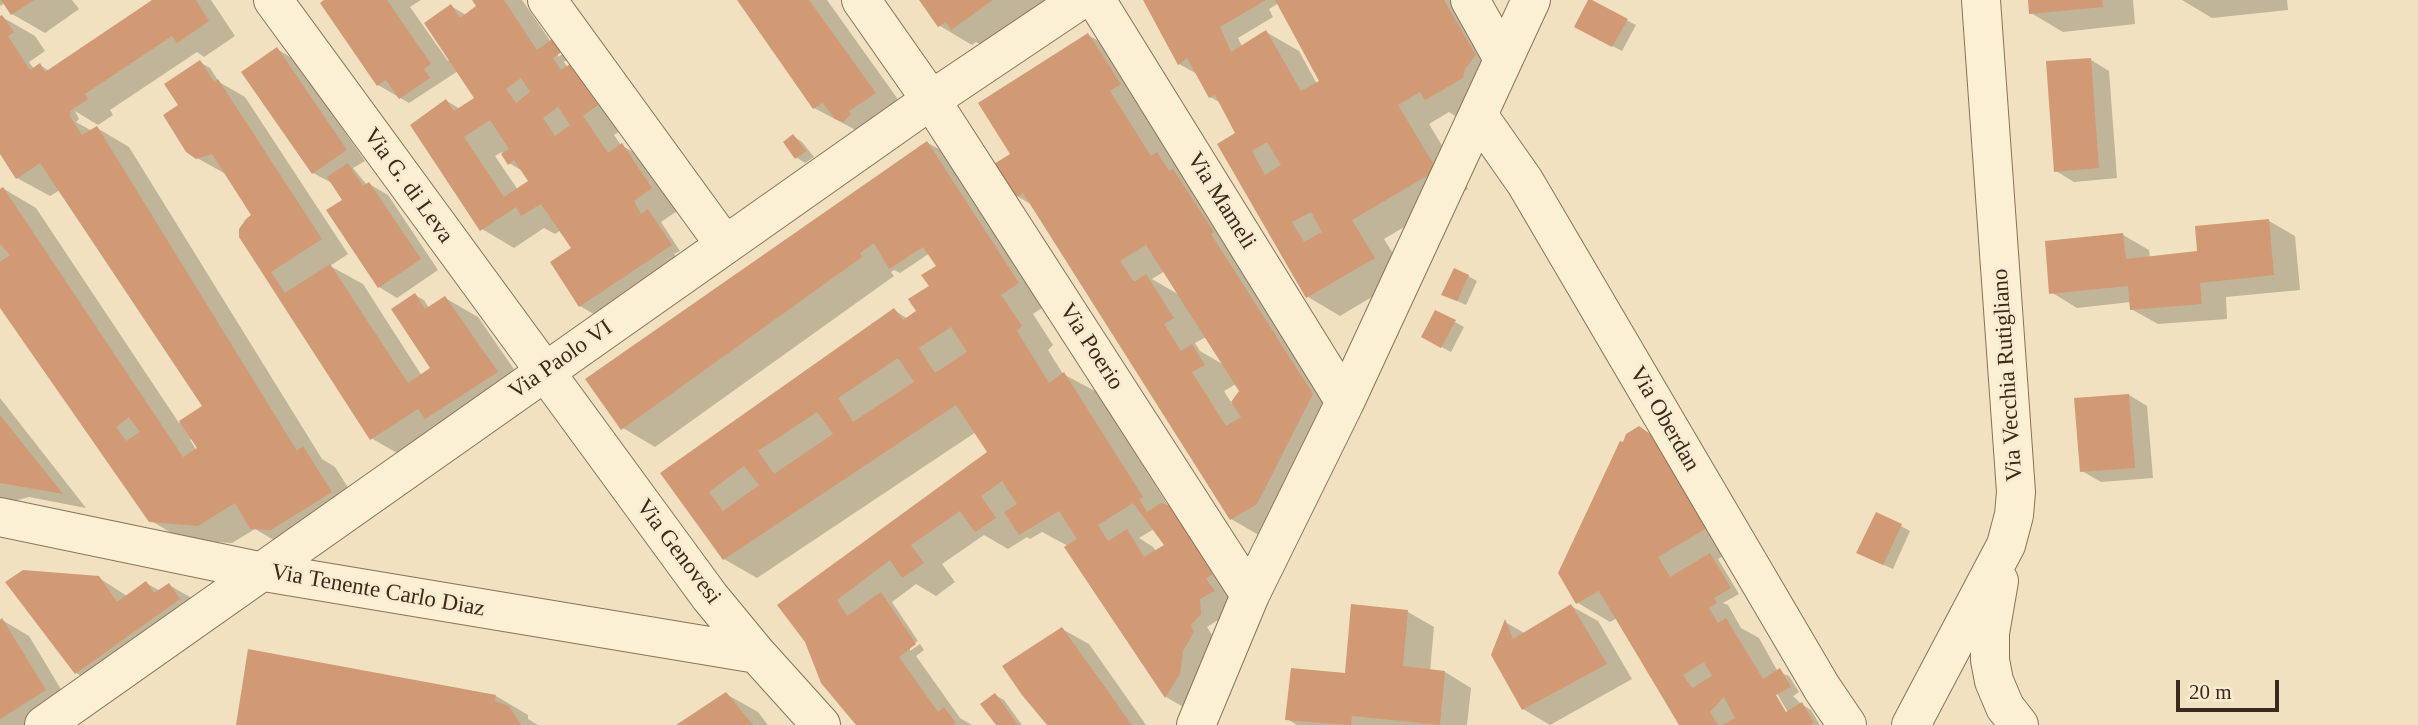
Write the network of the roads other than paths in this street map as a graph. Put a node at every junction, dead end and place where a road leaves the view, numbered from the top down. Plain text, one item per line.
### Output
1 (273, 0) edge
2 (547, 0) edge
3 (861, 0) edge
4 (1080, 0) edge
5 (1096, 0) edge
6 (1470, 0) edge
7 (1531, 0) edge
8 (1981, 0) edge
9 (1503, 59) junction
10 (931, 100) junction
11 (1478, 114) junction
12 (725, 244) junction
13 (544, 372) junction
14 (1345, 402) junction
15 (0, 517) edge
16 (2006, 545) junction
17 (264, 572) junction
18 (1250, 595) junction
19 (757, 654) junction
20 (1917, 715) edge
21 (2012, 716) edge
22 (44, 725) edge
23 (821, 725) edge
24 (1196, 725) edge
25 (1847, 725) edge

1 - 13 street, Via G. di Leva
2 - 12 street
3 - 10 street, Via Poerio
4 - 10 street, Via Paolo VI
5 - 14 street, Via Mameli
6 - 9 street
7 - 9 street
8 - 16 street, Via Vecchia Rutigliano
9 - 11 street
10 - 12 street, Via Paolo VI
10 - 18 street, Via Poerio
11 - 14 street
11 - 25 street, Via Oberdan
12 - 13 street, Via Paolo VI
13 - 17 street, Via Paolo VI
13 - 19 street, Via Genovesi
14 - 18 street
15 - 17 street, Via Tenente Carlo Diaz
16 - 20 street, Via Vecchia Rutigliano
16 - 21 street
17 - 19 street, Via Tenente Carlo Diaz
17 - 22 street, Via Paolo VI
18 - 24 street
19 - 23 street, Via Genovesi
20 - 21 street

